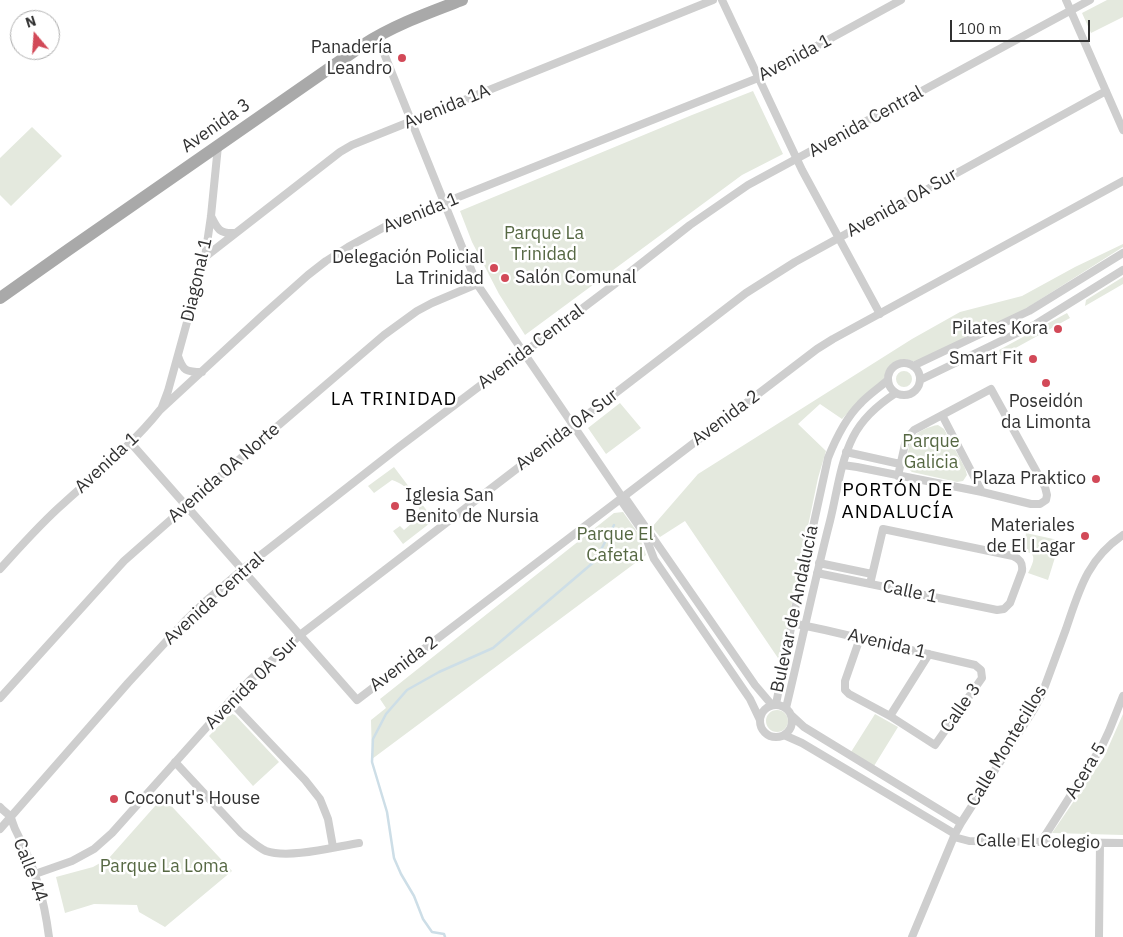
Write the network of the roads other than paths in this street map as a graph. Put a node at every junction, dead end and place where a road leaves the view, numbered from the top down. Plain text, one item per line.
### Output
1 (462, 0) edge
2 (714, 0) edge
3 (722, 0) edge
4 (901, 0) edge
5 (1066, 0) edge
6 (1090, 0) edge
7 (1071, 10) junction
8 (377, 36) junction
9 (758, 78) junction
10 (1106, 91) junction
11 (411, 121) junction
12 (1121, 122) edge
13 (1123, 130) edge
14 (218, 146) junction
15 (797, 159) junction
16 (1123, 181) edge
17 (444, 204) junction
18 (211, 216) junction
19 (234, 233) junction
20 (839, 238) junction
21 (1123, 253) edge
22 (205, 257) junction
23 (1123, 270) edge
24 (477, 284) junction
25 (0, 298) edge
26 (880, 314) junction
27 (966, 342) junction
28 (523, 352) junction
29 (972, 354) junction
30 (178, 356) junction
31 (913, 366) junction
32 (202, 372) junction
33 (888, 380) junction
34 (920, 380) junction
35 (896, 393) junction
36 (160, 410) junction
37 (942, 415) junction
38 (573, 425) junction
39 (130, 442) junction
40 (846, 452) junction
41 (900, 464) junction
42 (843, 465) junction
43 (898, 476) junction
44 (982, 492) junction
45 (622, 497) junction
46 (187, 505) junction
47 (815, 514) junction
48 (831, 516) junction
49 (1123, 535) edge
50 (820, 563) junction
51 (0, 569) edge
52 (243, 569) junction
53 (817, 573) junction
54 (872, 574) junction
55 (870, 584) junction
56 (792, 623) junction
57 (805, 626) junction
58 (300, 635) junction
59 (860, 638) junction
60 (929, 654) junction
61 (981, 670) joint
62 (1123, 696) edge
63 (0, 698) edge
64 (230, 701) junction
65 (774, 705) junction
66 (789, 711) junction
67 (890, 716) junction
68 (760, 720) junction
69 (784, 735) junction
70 (175, 762) junction
71 (0, 807) edge
72 (11, 818) junction
73 (961, 823) junction
74 (0, 829) edge
75 (955, 836) junction
76 (1041, 842) junction
77 (358, 843) dead end
78 (1100, 843) junction
79 (1123, 843) edge
80 (333, 847) junction
81 (35, 874) junction
82 (49, 937) edge
83 (912, 937) edge
84 (1100, 937) edge

1 - 8 main road, Avenida 3
2 - 11 street, Avenida 1A
3 - 9 street
4 - 9 street, Avenida 1
5 - 7 street
6 - 7 street, Avenida Central
7 - 10 street
7 - 15 street, Avenida Central
8 - 11 street
8 - 14 main road, Avenida 3
9 - 15 street
9 - 17 street, Avenida 1
10 - 12 street
10 - 20 street, Avenida 0A Sur
11 - 17 street
11 - 19 street, Avenida 1A
12 - 13 street
14 - 18 street, Diagonal 1
14 - 25 main road, Avenida 3
15 - 20 street
15 - 28 street, Avenida Central
16 - 26 street, Avenida 2
17 - 24 street
17 - 32 street, Avenida 1
18 - 19 street
18 - 22 street, Diagonal 1
19 - 22 street, Avenida 1A
20 - 26 street
20 - 38 street, Avenida 0A Sur
21 - 27 street, Bulevar de Andalucía
22 - 30 street, Diagonal 1
23 - 29 street, Bulevar de Andalucía
24 - 28 street
24 - 46 street, Avenida 0A Norte
26 - 45 street, Avenida 2
27 - 29 street
27 - 31 street, Bulevar de Andalucía
28 - 38 street
28 - 52 street, Avenida Central
29 - 34 street, Bulevar de Andalucía
30 - 32 street
30 - 36 street, Diagonal 1
31 - 33 street, Bulevar de Andalucía
31 - 34 street
32 - 36 street, Avenida 1
33 - 35 street
33 - 47 street, Bulevar de Andalucía
34 - 35 street, Bulevar de Andalucía
35 - 40 street, Bulevar de Andalucía
36 - 39 street, Avenida 1
37 - 41 street
37 - 44 street
37 - 44 street
38 - 45 street
38 - 58 street, Avenida 0A Sur
39 - 46 street
39 - 51 street, Avenida 1
40 - 41 street
40 - 42 street, Bulevar de Andalucía
41 - 43 street
42 - 43 street
42 - 48 street, Bulevar de Andalucía
43 - 44 street
45 - 58 street, Avenida 2
45 - 65 street
45 - 68 street
46 - 52 street
46 - 63 street, Avenida 0A Norte
47 - 48 street, Bulevar de Andalucía
47 - 56 street, Bulevar de Andalucía
48 - 50 street, Bulevar de Andalucía
49 - 73 street, Calle Montecillos
50 - 53 street, Bulevar de Andalucía
50 - 54 street, Calle 1
52 - 58 street
52 - 72 street, Avenida Central
53 - 55 street, Calle 1
53 - 57 street, Bulevar de Andalucía
54 - 55 street
54 - 55 street, Calle 1
56 - 57 street, Avenida 1
56 - 65 street, Bulevar de Andalucía
57 - 59 street, Avenida 1
57 - 66 street, Bulevar de Andalucía
58 - 64 street, Avenida 0A Sur
59 - 60 street, Avenida 1
59 - 67 street
60 - 61 street, Avenida 1
60 - 67 street
61 - 67 street, Calle 3
62 - 76 street, Acera 5
64 - 70 street, Avenida 0A Sur
64 - 80 street
65 - 66 street
65 - 68 street
66 - 69 street
66 - 73 street
68 - 69 street
69 - 75 street
70 - 80 street
70 - 81 street, Avenida 0A Sur
71 - 72 street, Calle 44
72 - 74 street, Avenida Central
72 - 81 street, Calle 44
73 - 75 street, Calle Montecillos
75 - 76 street, Calle El Colegio
75 - 83 street, Calle Montecillos
76 - 78 street, Calle El Colegio
77 - 80 street
78 - 79 street, Calle El Colegio
78 - 84 street
81 - 82 street, Calle 44

